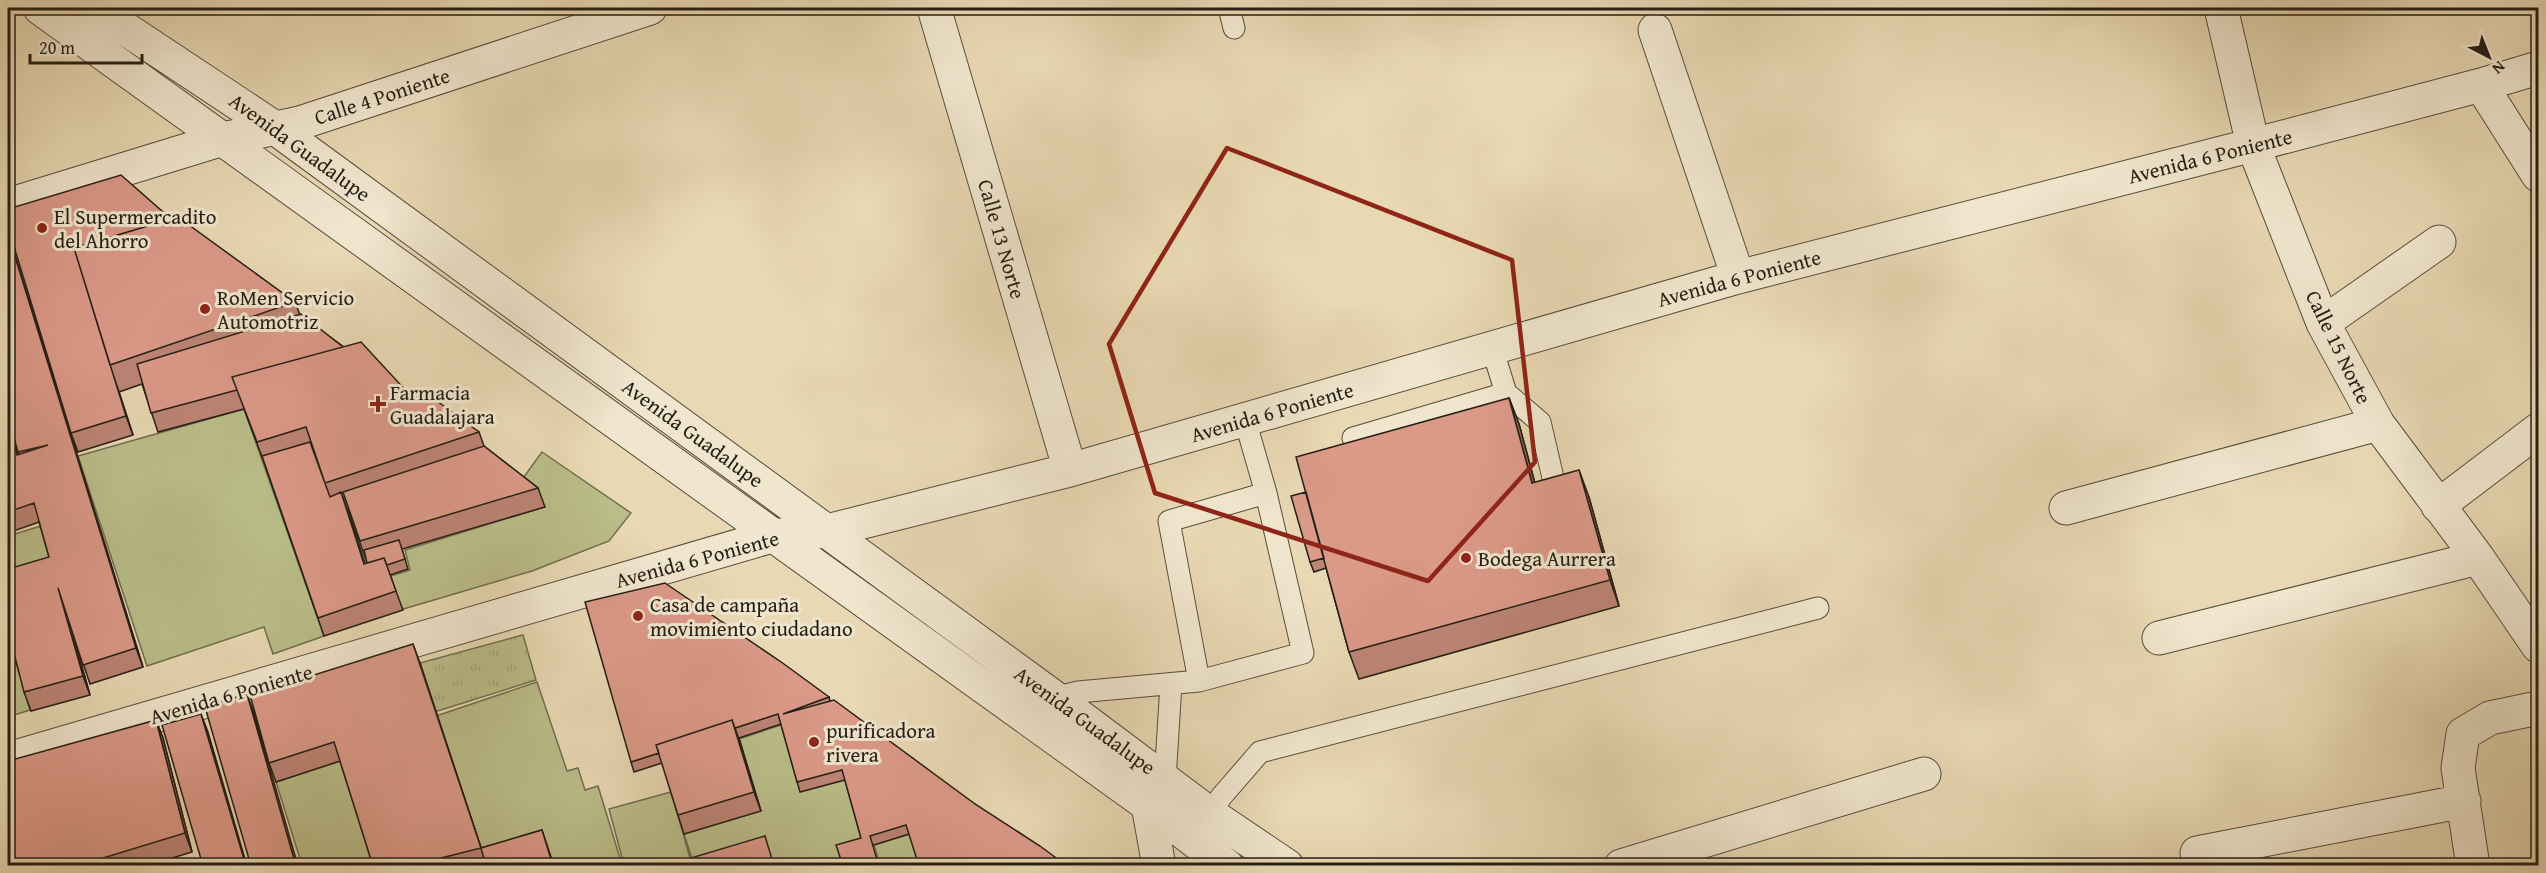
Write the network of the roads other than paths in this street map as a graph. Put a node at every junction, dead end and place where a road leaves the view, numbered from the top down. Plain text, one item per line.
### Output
1 (40, 8) edge
2 (94, 8) edge
3 (650, 8) edge
4 (934, 8) edge
5 (1228, 8) edge
6 (2221, 8) edge
7 (1233, 28) dead end
8 (1655, 30) dead end
9 (2538, 68) edge
10 (2481, 85) junction
11 (275, 128) junction
12 (223, 139) junction
13 (2253, 145) junction
14 (2538, 175) edge
15 (8, 205) edge
16 (2439, 242) dead end
17 (1738, 277) junction
18 (2324, 323) junction
19 (1492, 348) junction
20 (1506, 393) junction
21 (1245, 420) junction
22 (2378, 424) junction
23 (2538, 430) edge
24 (1353, 438) dead end
25 (1070, 470) junction
26 (1266, 493) junction
27 (1557, 495) edge
28 (2438, 506) junction
29 (2066, 508) dead end
30 (827, 531) junction
31 (772, 536) junction
32 (2478, 558) junction
33 (1818, 608) dead end
34 (2159, 638) dead end
35 (2538, 646) edge
36 (1199, 681) junction
37 (1172, 684) junction
38 (1055, 698) junction
39 (2538, 708) edge
40 (8, 759) edge
41 (1924, 774) dead end
42 (1156, 792) junction
43 (2463, 801) junction
44 (1210, 814) junction
45 (2197, 853) dead end
46 (1159, 866) edge
47 (1227, 866) edge
48 (1287, 866) edge
49 (1621, 866) edge
50 (2473, 866) edge

1 - 12 street, Avenida Guadalupe
2 - 11 street, Avenida Guadalupe
3 - 11 street, Calle 4 Poniente
4 - 25 street, Calle 13 Norte
5 - 7 lane
6 - 13 street, Calle 15 Norte
8 - 17 street
9 - 10 street, Avenida 6 Poniente
10 - 13 street, Avenida 6 Poniente
10 - 14 street
11 - 12 street, Calle 4 Poniente
11 - 30 street, Avenida Guadalupe
12 - 15 street, Calle 4 Poniente
12 - 31 street, Avenida Guadalupe
13 - 17 street, Avenida 6 Poniente
13 - 18 street, Calle 15 Norte
16 - 18 street
17 - 19 street, Avenida 6 Poniente
18 - 22 street, Calle 15 Norte
19 - 20 lane
19 - 21 street, Avenida 6 Poniente
20 - 24 lane
20 - 27 lane
21 - 25 street, Avenida 6 Poniente
21 - 26 lane
22 - 28 street, Calle 15 Norte
22 - 29 street
23 - 28 street
25 - 30 street, Avenida 6 Poniente
26 - 36 lane
26 - 36 lane
28 - 32 street, Calle 15 Norte
30 - 31 street, Avenida 6 Poniente
30 - 38 street, Avenida Guadalupe
31 - 40 street, Avenida 6 Poniente
31 - 42 street, Avenida Guadalupe
32 - 34 street
32 - 35 street, Calle 15 Norte
33 - 44 lane
36 - 37 lane
37 - 38 lane
37 - 42 lane
38 - 42 street, Avenida Guadalupe
39 - 43 street
41 - 49 street
42 - 44 street, Avenida Guadalupe
42 - 46 street
42 - 47 street, Avenida Guadalupe
43 - 45 street
43 - 50 street
44 - 48 street, Avenida Guadalupe

